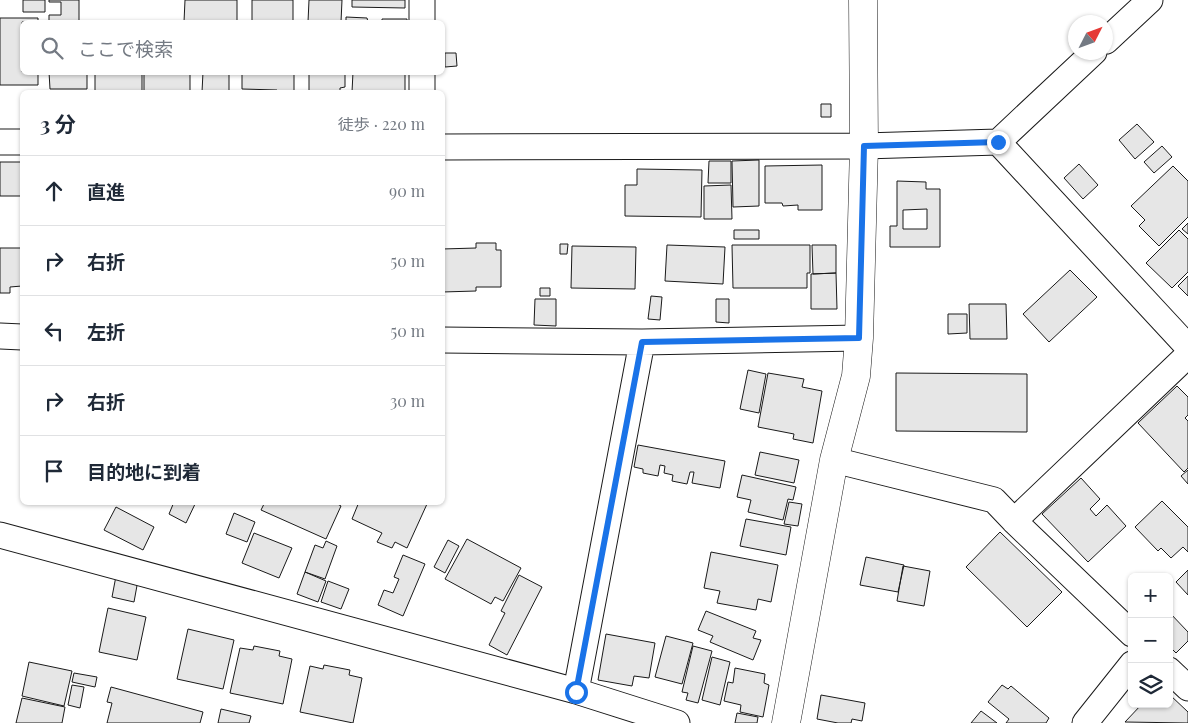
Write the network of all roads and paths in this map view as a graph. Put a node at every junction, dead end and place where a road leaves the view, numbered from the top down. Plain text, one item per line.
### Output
1 (422, 0) edge
2 (863, 0) edge
3 (1150, 0) edge
4 (422, 20) edge
5 (1113, 35) edge
6 (1085, 60) edge
7 (422, 75) edge
8 (422, 90) edge
9 (0, 142) edge
10 (20, 142) edge
11 (998, 142) junction
12 (864, 146) junction
13 (445, 147) edge
14 (0, 336) edge
15 (20, 336) edge
16 (859, 338) junction
17 (445, 340) edge
18 (642, 342) junction
19 (1188, 347) edge
20 (1188, 355) edge
21 (834, 460) junction
22 (1014, 522) junction
23 (0, 535) edge
24 (1128, 630) edge
25 (1128, 669) edge
26 (1173, 674) edge
27 (1188, 688) edge
28 (576, 692) junction
29 (677, 723) edge
30 (786, 723) edge
31 (1085, 723) edge

1 - 4 street
2 - 12 street
3 - 5 street
6 - 11 street
7 - 8 street
9 - 10 street
11 - 12 street
11 - 19 street
12 - 13 street
12 - 16 street
14 - 15 street
16 - 18 street
16 - 21 street
17 - 18 street
18 - 28 street
20 - 22 street
21 - 22 street
21 - 30 street
22 - 24 street
23 - 28 street
25 - 31 street
26 - 27 street
28 - 29 street

